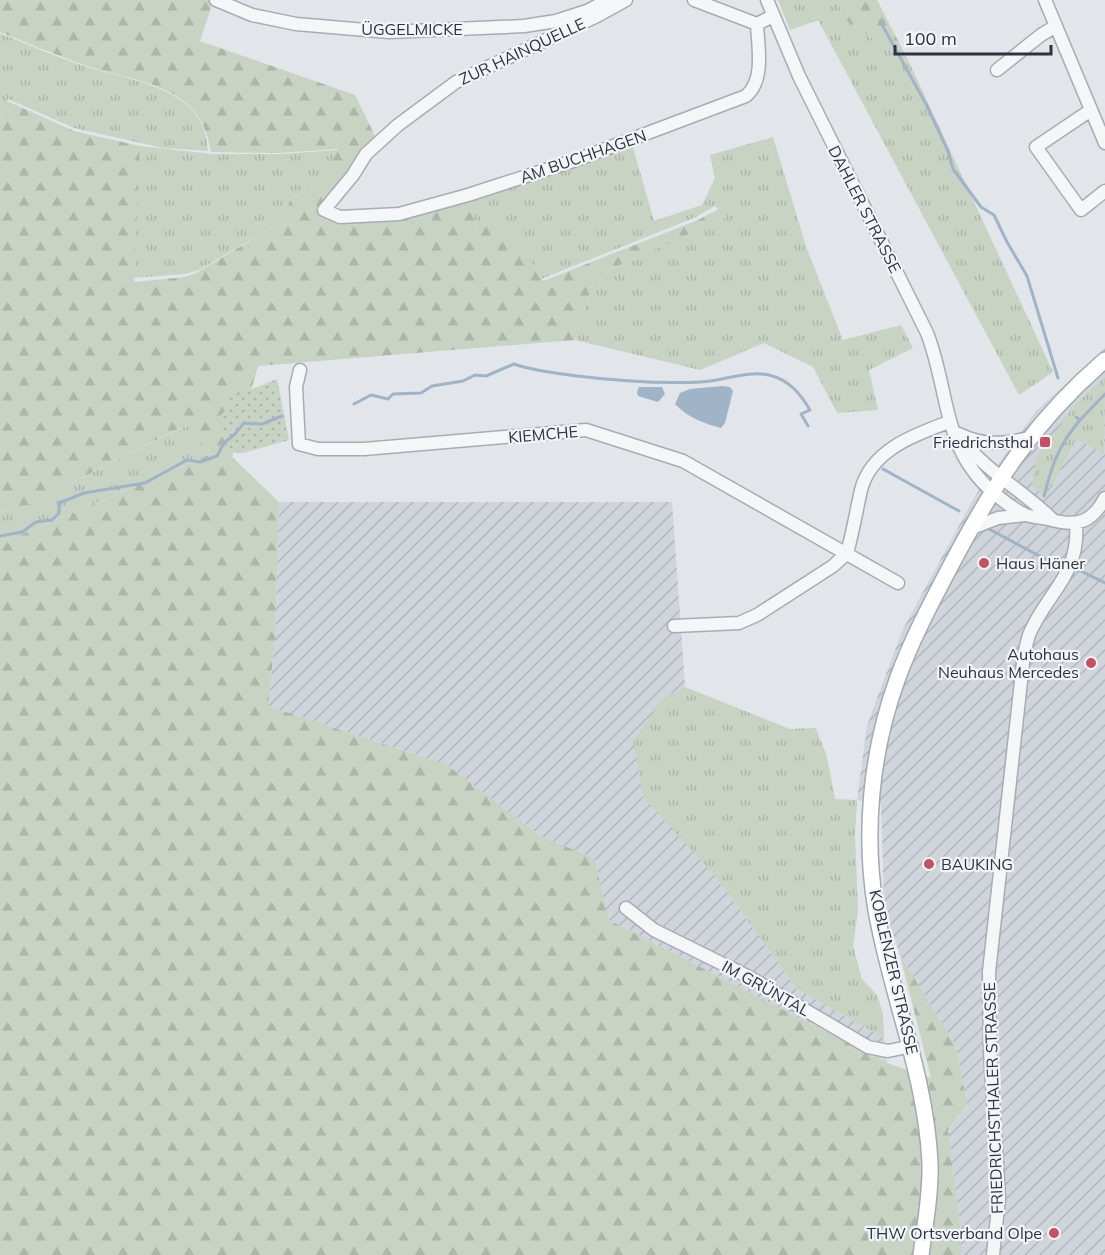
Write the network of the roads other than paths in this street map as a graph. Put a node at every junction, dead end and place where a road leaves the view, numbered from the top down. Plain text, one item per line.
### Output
1 (216, 0) edge
2 (608, 0) edge
3 (626, 0) edge
4 (694, 0) edge
5 (767, 0) edge
6 (1045, 0) edge
7 (773, 16) junction
8 (757, 24) junction
9 (1056, 26) junction
10 (997, 70) dead end
11 (1091, 110) junction
12 (1105, 143) edge
13 (1105, 191) edge
14 (324, 210) joint
15 (1105, 360) edge
16 (300, 370) dead end
17 (949, 422) junction
18 (958, 434) junction
19 (1029, 438) junction
20 (996, 484) junction
21 (1105, 498) edge
22 (1026, 515) junction
23 (1052, 519) junction
24 (1076, 524) junction
25 (970, 529) junction
26 (847, 554) junction
27 (898, 583) dead end
28 (674, 626) dead end
29 (626, 908) dead end
30 (912, 1046) junction
31 (921, 1255) edge
32 (993, 1255) edge

1 - 2 street, ÜGGELMICKE
3 - 14 street, ZUR HAINQUELLE
4 - 8 street
5 - 7 street, DAHLER STRASSE
6 - 9 street
7 - 8 street
7 - 17 street, DAHLER STRASSE
8 - 14 street, AM BUCHHAGEN
9 - 10 street
9 - 11 street
11 - 12 street
11 - 13 street
15 - 19 main road, KOBLENZER STRASSE
16 - 26 street, KIEMCHE
17 - 18 street, DAHLER STRASSE
17 - 20 street, DAHLER STRASSE
17 - 26 street
18 - 19 street
18 - 20 street, DAHLER STRASSE
19 - 20 main road, KOBLENZER STRASSE
20 - 22 street
20 - 23 street
20 - 25 main road, KOBLENZER STRASSE
21 - 24 street
22 - 23 street
22 - 25 street
23 - 24 street
24 - 32 street, FRIEDRICHSTHALER STRASSE
25 - 30 main road, KOBLENZER STRASSE
26 - 27 street, KIEMCHE
26 - 28 street
29 - 30 street, IM GRÜNTAL
30 - 31 main road, KOBLENZER STRASSE

